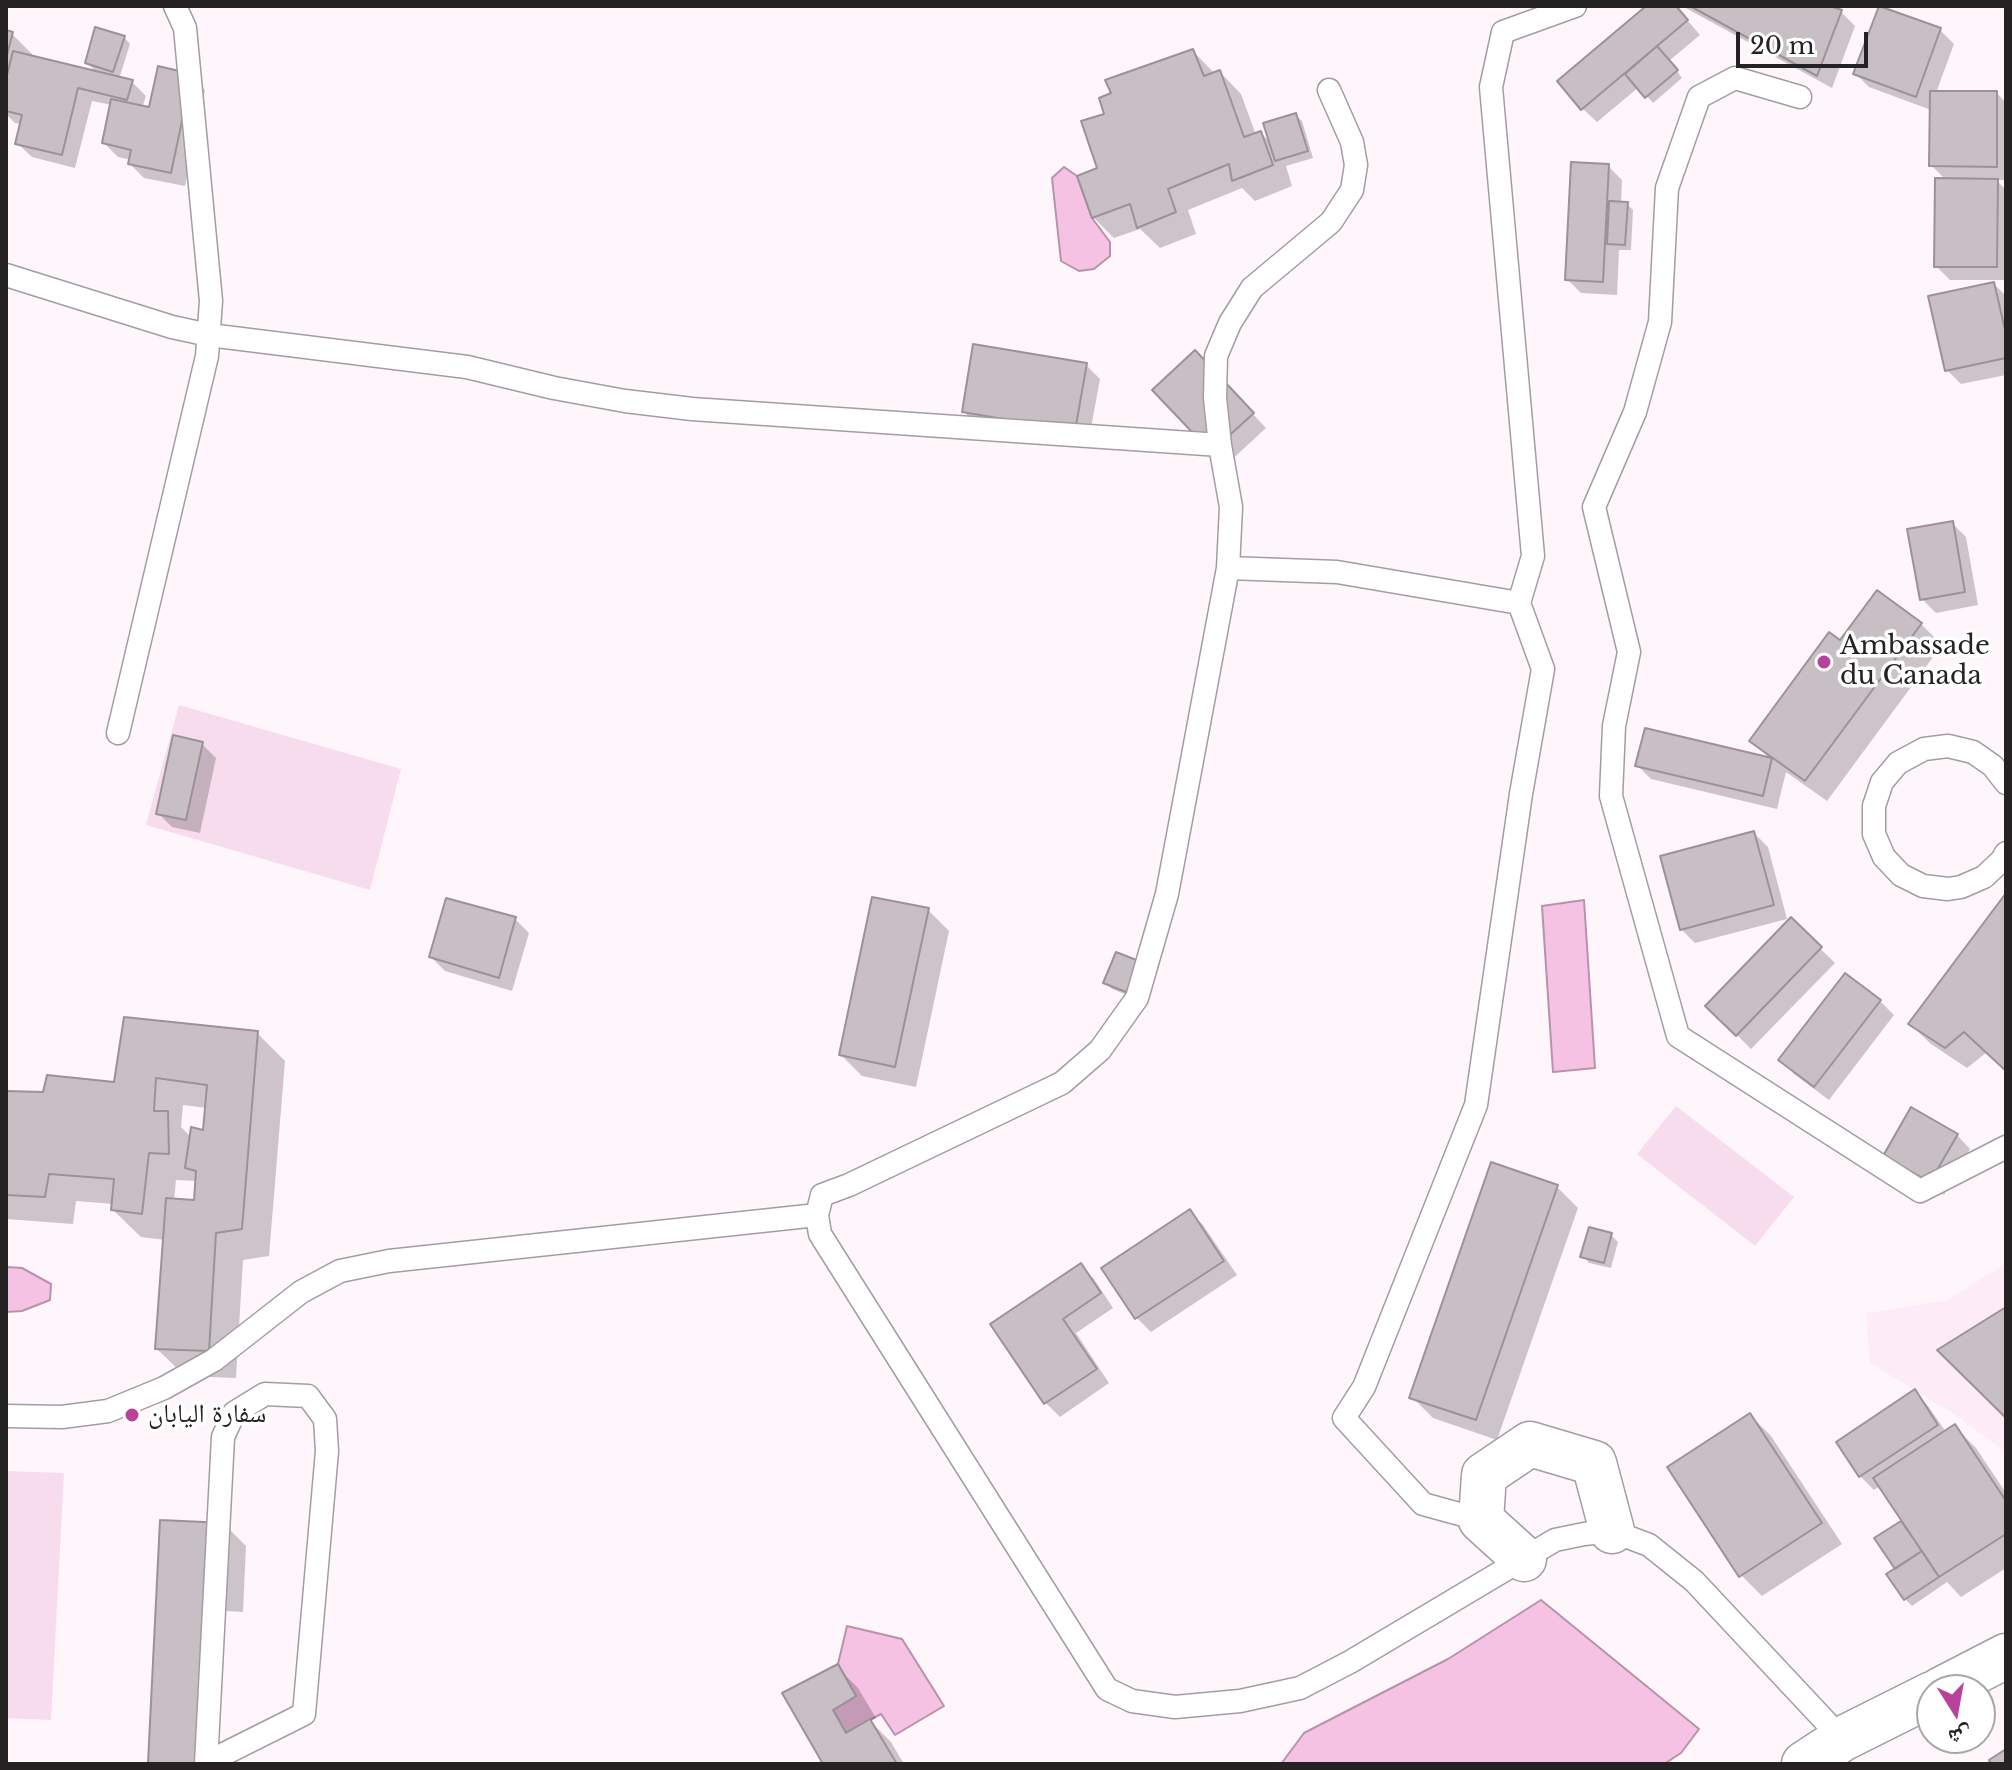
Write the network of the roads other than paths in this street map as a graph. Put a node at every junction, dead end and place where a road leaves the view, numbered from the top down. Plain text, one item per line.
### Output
1 (175, 6) edge
2 (1575, 6) edge
3 (1329, 90) dead end
4 (1800, 97) dead end
5 (6, 275) edge
6 (209, 335) junction
7 (1220, 445) junction
8 (1228, 568) junction
9 (1519, 603) junction
10 (118, 733) dead end
11 (2005, 781) edge
12 (2006, 853) edge
13 (2006, 1147) edge
14 (817, 1215) junction
15 (6, 1416) edge
16 (1481, 1520) junction
17 (1612, 1531) junction
18 (1524, 1559) junction
19 (2006, 1656) edge
20 (1971, 1674) edge
21 (1916, 1702) edge
22 (1842, 1739) junction
23 (206, 1764) edge
24 (1804, 1764) edge

1 - 6 lane
2 - 9 lane
3 - 7 lane
4 - 13 lane
5 - 6 lane
6 - 7 lane
6 - 10 lane
7 - 8 lane
8 - 9 lane
8 - 14 lane
9 - 16 lane
11 - 12 lane
14 - 15 lane
14 - 18 lane
16 - 17 street
16 - 18 street
17 - 18 lane
17 - 22 lane
19 - 20 street
21 - 22 street
22 - 24 street
23 - 23 lane

